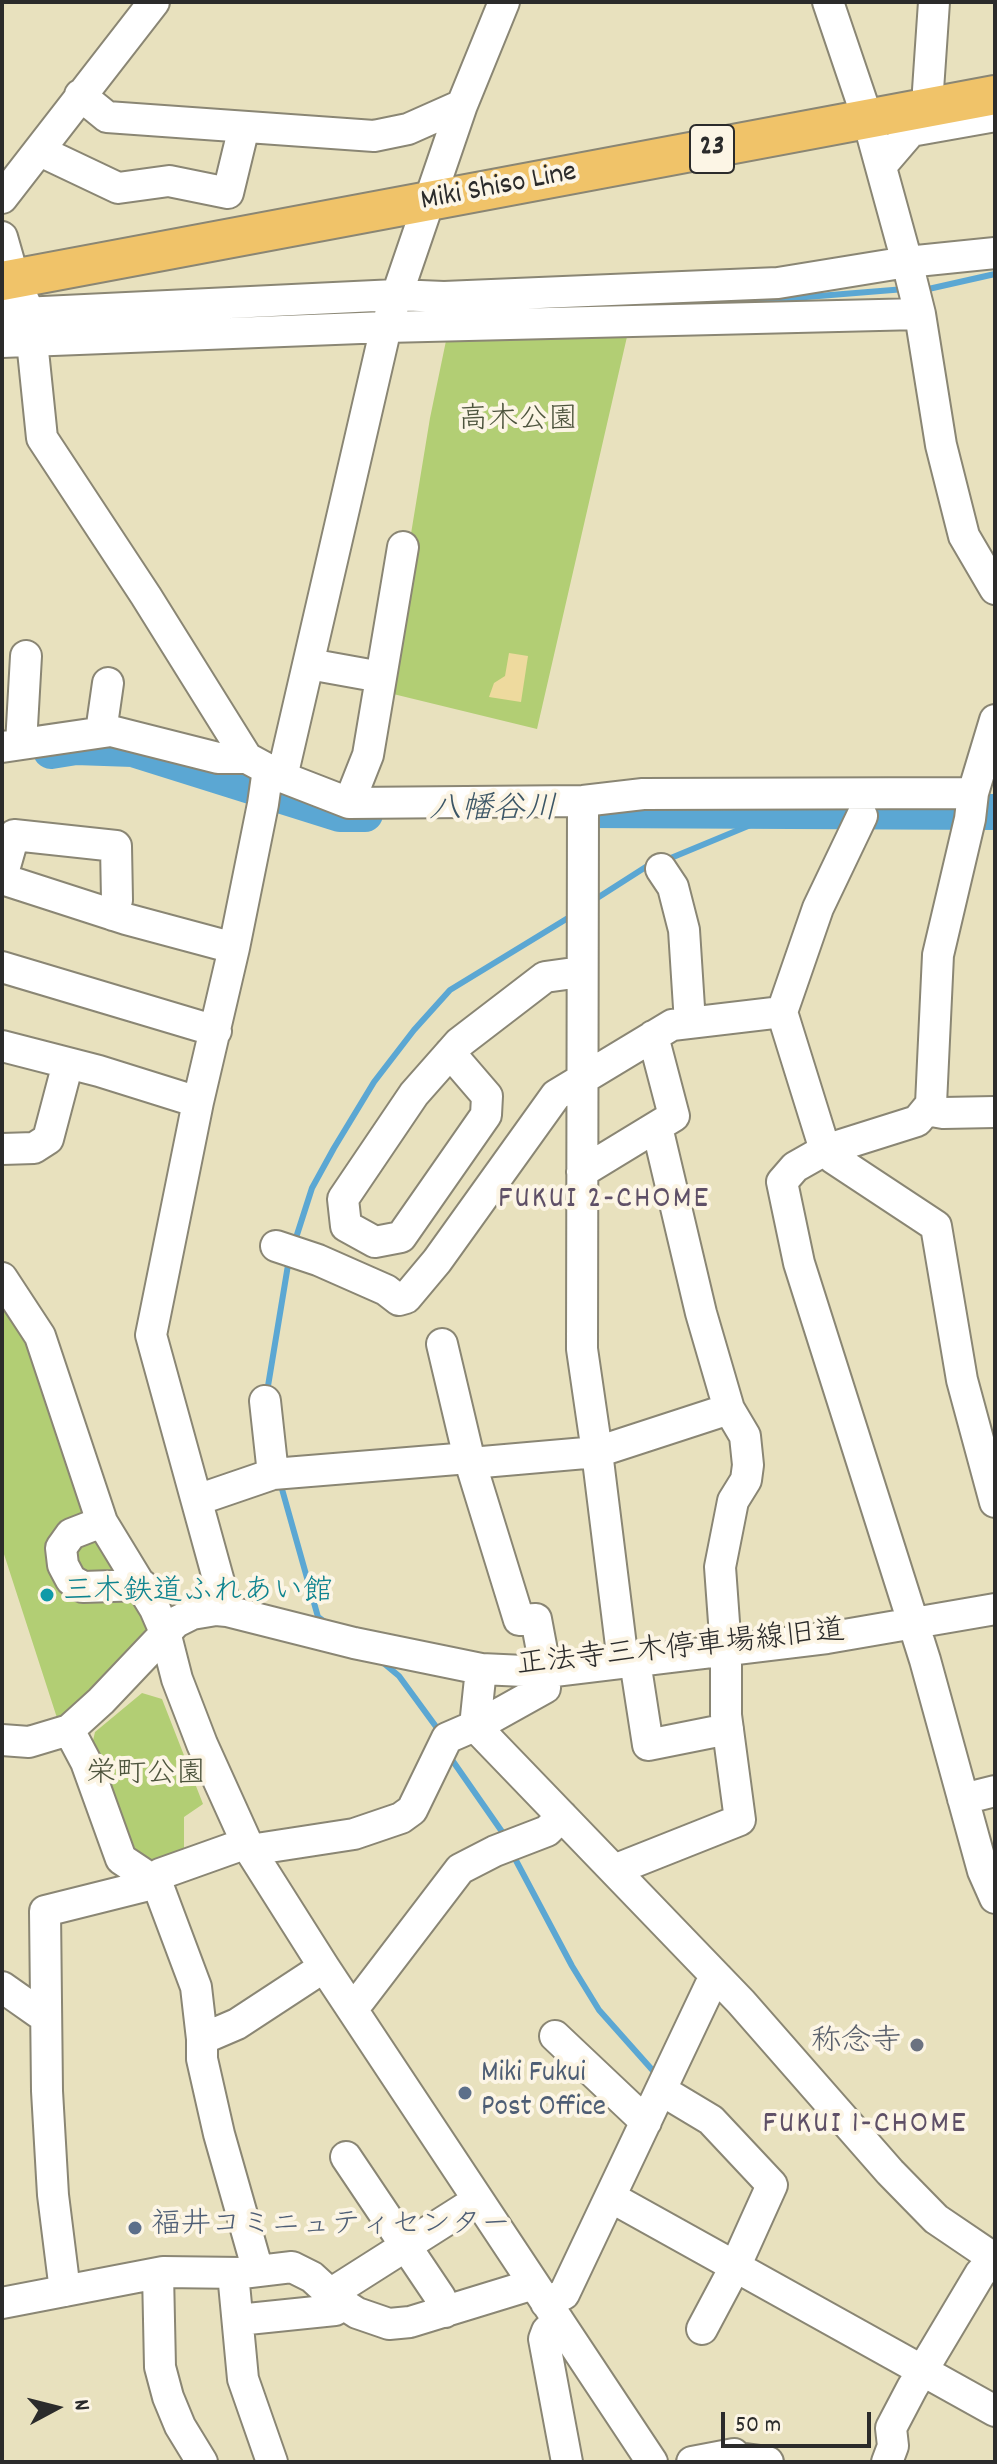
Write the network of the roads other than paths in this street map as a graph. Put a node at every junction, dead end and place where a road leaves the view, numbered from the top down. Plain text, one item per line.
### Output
1 (154, 2) edge
2 (504, 2) edge
3 (828, 2) edge
4 (934, 2) edge
5 (80, 95) junction
6 (995, 95) edge
7 (462, 105) junction
8 (930, 107) junction
9 (995, 116) edge
10 (868, 120) junction
11 (244, 127) junction
12 (40, 151) junction
13 (881, 166) junction
14 (3, 200) edge
15 (429, 203) junction
16 (2, 237) edge
17 (995, 253) edge
18 (909, 270) junction
19 (396, 295) junction
20 (16, 306) edge
21 (919, 312) junction
22 (386, 327) junction
23 (2, 342) edge
24 (403, 547) dead end
25 (995, 589) edge
26 (26, 656) dead end
27 (309, 664) junction
28 (381, 677) junction
29 (108, 683) dead end
30 (995, 720) edge
31 (101, 732) junction
32 (12, 745) edge
33 (266, 768) junction
34 (973, 793) junction
35 (349, 803) junction
36 (583, 812) junction
37 (862, 816) dead end
38 (661, 869) dead end
39 (2, 878) edge
40 (113, 915) junction
41 (234, 948) junction
42 (2, 967) edge
43 (581, 972) junction
44 (782, 1012) junction
45 (690, 1023) junction
46 (216, 1031) junction
47 (653, 1036) junction
48 (2, 1046) edge
49 (450, 1053) junction
50 (68, 1063) junction
51 (582, 1080) junction
52 (198, 1102) junction
53 (926, 1110) junction
54 (995, 1112) edge
55 (657, 1127) junction
56 (2, 1149) edge
57 (825, 1150) junction
58 (582, 1172) junction
59 (353, 1229) junction
60 (276, 1246) dead end
61 (332, 1266) junction
62 (2, 1278) edge
63 (442, 1344) dead end
64 (265, 1401) dead end
65 (729, 1409) junction
66 (597, 1452) junction
67 (470, 1460) junction
68 (273, 1474) junction
69 (197, 1500) junction
70 (995, 1502) edge
71 (102, 1522) junction
72 (142, 1585) junction
73 (995, 1609) edge
74 (227, 1611) junction
75 (911, 1623) junction
76 (165, 1632) junction
77 (726, 1650) junction
78 (629, 1662) junction
79 (481, 1669) junction
80 (546, 1672) junction
81 (475, 1726) junction
82 (728, 1729) junction
83 (69, 1730) junction
84 (6, 1740) edge
85 (995, 1791) edge
86 (963, 1799) junction
87 (562, 1816) junction
88 (249, 1846) junction
89 (614, 1870) junction
90 (155, 1882) junction
91 (995, 1898) edge
92 (324, 1967) junction
93 (718, 1978) junction
94 (2, 1987) edge
95 (351, 2005) junction
96 (46, 2013) junction
97 (556, 2035) dead end
98 (202, 2039) junction
99 (661, 2090) junction
100 (646, 2122) junction
101 (346, 2157) dead end
102 (478, 2200) junction
103 (610, 2200) junction
104 (404, 2247) junction
105 (994, 2258) edge
106 (735, 2267) junction
107 (246, 2272) junction
108 (158, 2273) junction
109 (65, 2291) junction
110 (337, 2300) junction
111 (546, 2302) junction
112 (2, 2303) edge
113 (445, 2312) junction
114 (238, 2320) junction
115 (702, 2329) dead end
116 (921, 2371) junction
117 (995, 2411) edge
118 (202, 2462) edge
119 (272, 2462) edge
120 (567, 2462) edge
121 (652, 2462) edge
122 (692, 2462) edge
123 (768, 2462) edge
124 (887, 2462) edge

1 - 5 street
2 - 7 street
3 - 10 street
4 - 8 street
5 - 11 street
5 - 12 street
6 - 8 main road, Miki Shiso Line / 23
7 - 11 street
7 - 15 street
8 - 10 main road, Miki Shiso Line / 23
9 - 13 street
10 - 13 street
10 - 15 main road, Miki Shiso Line / 23
11 - 12 street
12 - 14 street
13 - 18 street
15 - 19 street
15 - 20 main road, Miki Shiso Line / 23
16 - 20 street
17 - 18 street
18 - 19 street
18 - 21 street
19 - 20 street
19 - 22 street
20 - 22 street
20 - 23 street
20 - 33 street
21 - 22 street
21 - 25 street
22 - 27 street
24 - 28 street
26 - 32 street
27 - 28 street
27 - 33 street
28 - 35 street
29 - 31 street
30 - 34 street
31 - 32 street
31 - 33 street
33 - 35 street
33 - 41 street
34 - 36 street
34 - 53 street
35 - 36 street
36 - 43 street
37 - 44 street
38 - 45 street
39 - 40 street
39 - 40 street
40 - 41 street
41 - 46 street
42 - 46 street
43 - 49 street
43 - 51 street
44 - 45 street
44 - 57 street
45 - 47 street
46 - 52 street
47 - 51 street
47 - 55 street
48 - 50 street
49 - 59 street
49 - 59 street
50 - 52 street
50 - 56 street
51 - 58 street
51 - 61 street
52 - 69 street
53 - 54 street
53 - 57 street
55 - 58 street
55 - 65 street
57 - 70 street
57 - 75 street
58 - 66 street
59 - 61 street
60 - 61 street
62 - 71 street
63 - 67 street
64 - 68 street
65 - 66 street
65 - 77 street
66 - 67 street
66 - 78 street
67 - 68 street
67 - 80 street
68 - 69 street
69 - 74 street
71 - 72 street
71 - 72 street
72 - 76 street
73 - 75 street, 正法寺三木停車場線旧道
74 - 76 street
74 - 79 street, 正法寺三木停車場線旧道
75 - 77 street, 正法寺三木停車場線旧道
75 - 86 street
76 - 83 street
76 - 88 street
77 - 78 street, 正法寺三木停車場線旧道
77 - 82 street
78 - 80 street, 正法寺三木停車場線旧道
78 - 82 street
79 - 80 street, 正法寺三木停車場線旧道
79 - 81 street
80 - 81 street
81 - 87 street
81 - 88 street
82 - 89 street
83 - 84 street
83 - 90 street
85 - 86 street
86 - 91 street
87 - 89 street
87 - 95 street
88 - 90 street
88 - 92 street
89 - 93 street
90 - 96 street
90 - 98 street
92 - 95 street
92 - 98 street
93 - 99 street
93 - 105 street
94 - 96 street
95 - 102 street
96 - 109 street
97 - 100 street
98 - 107 street
99 - 100 street
99 - 106 street
100 - 103 street
101 - 104 street
102 - 104 street
102 - 111 street
103 - 106 street
103 - 111 street
104 - 110 street
104 - 113 street
105 - 116 street
106 - 115 street
106 - 116 street
107 - 108 street
107 - 110 street
107 - 114 street
108 - 109 street
108 - 118 street
109 - 112 street
110 - 113 street
110 - 114 street
111 - 113 street
111 - 120 street
111 - 121 street
114 - 119 street
116 - 117 street
116 - 124 street
122 - 123 street

